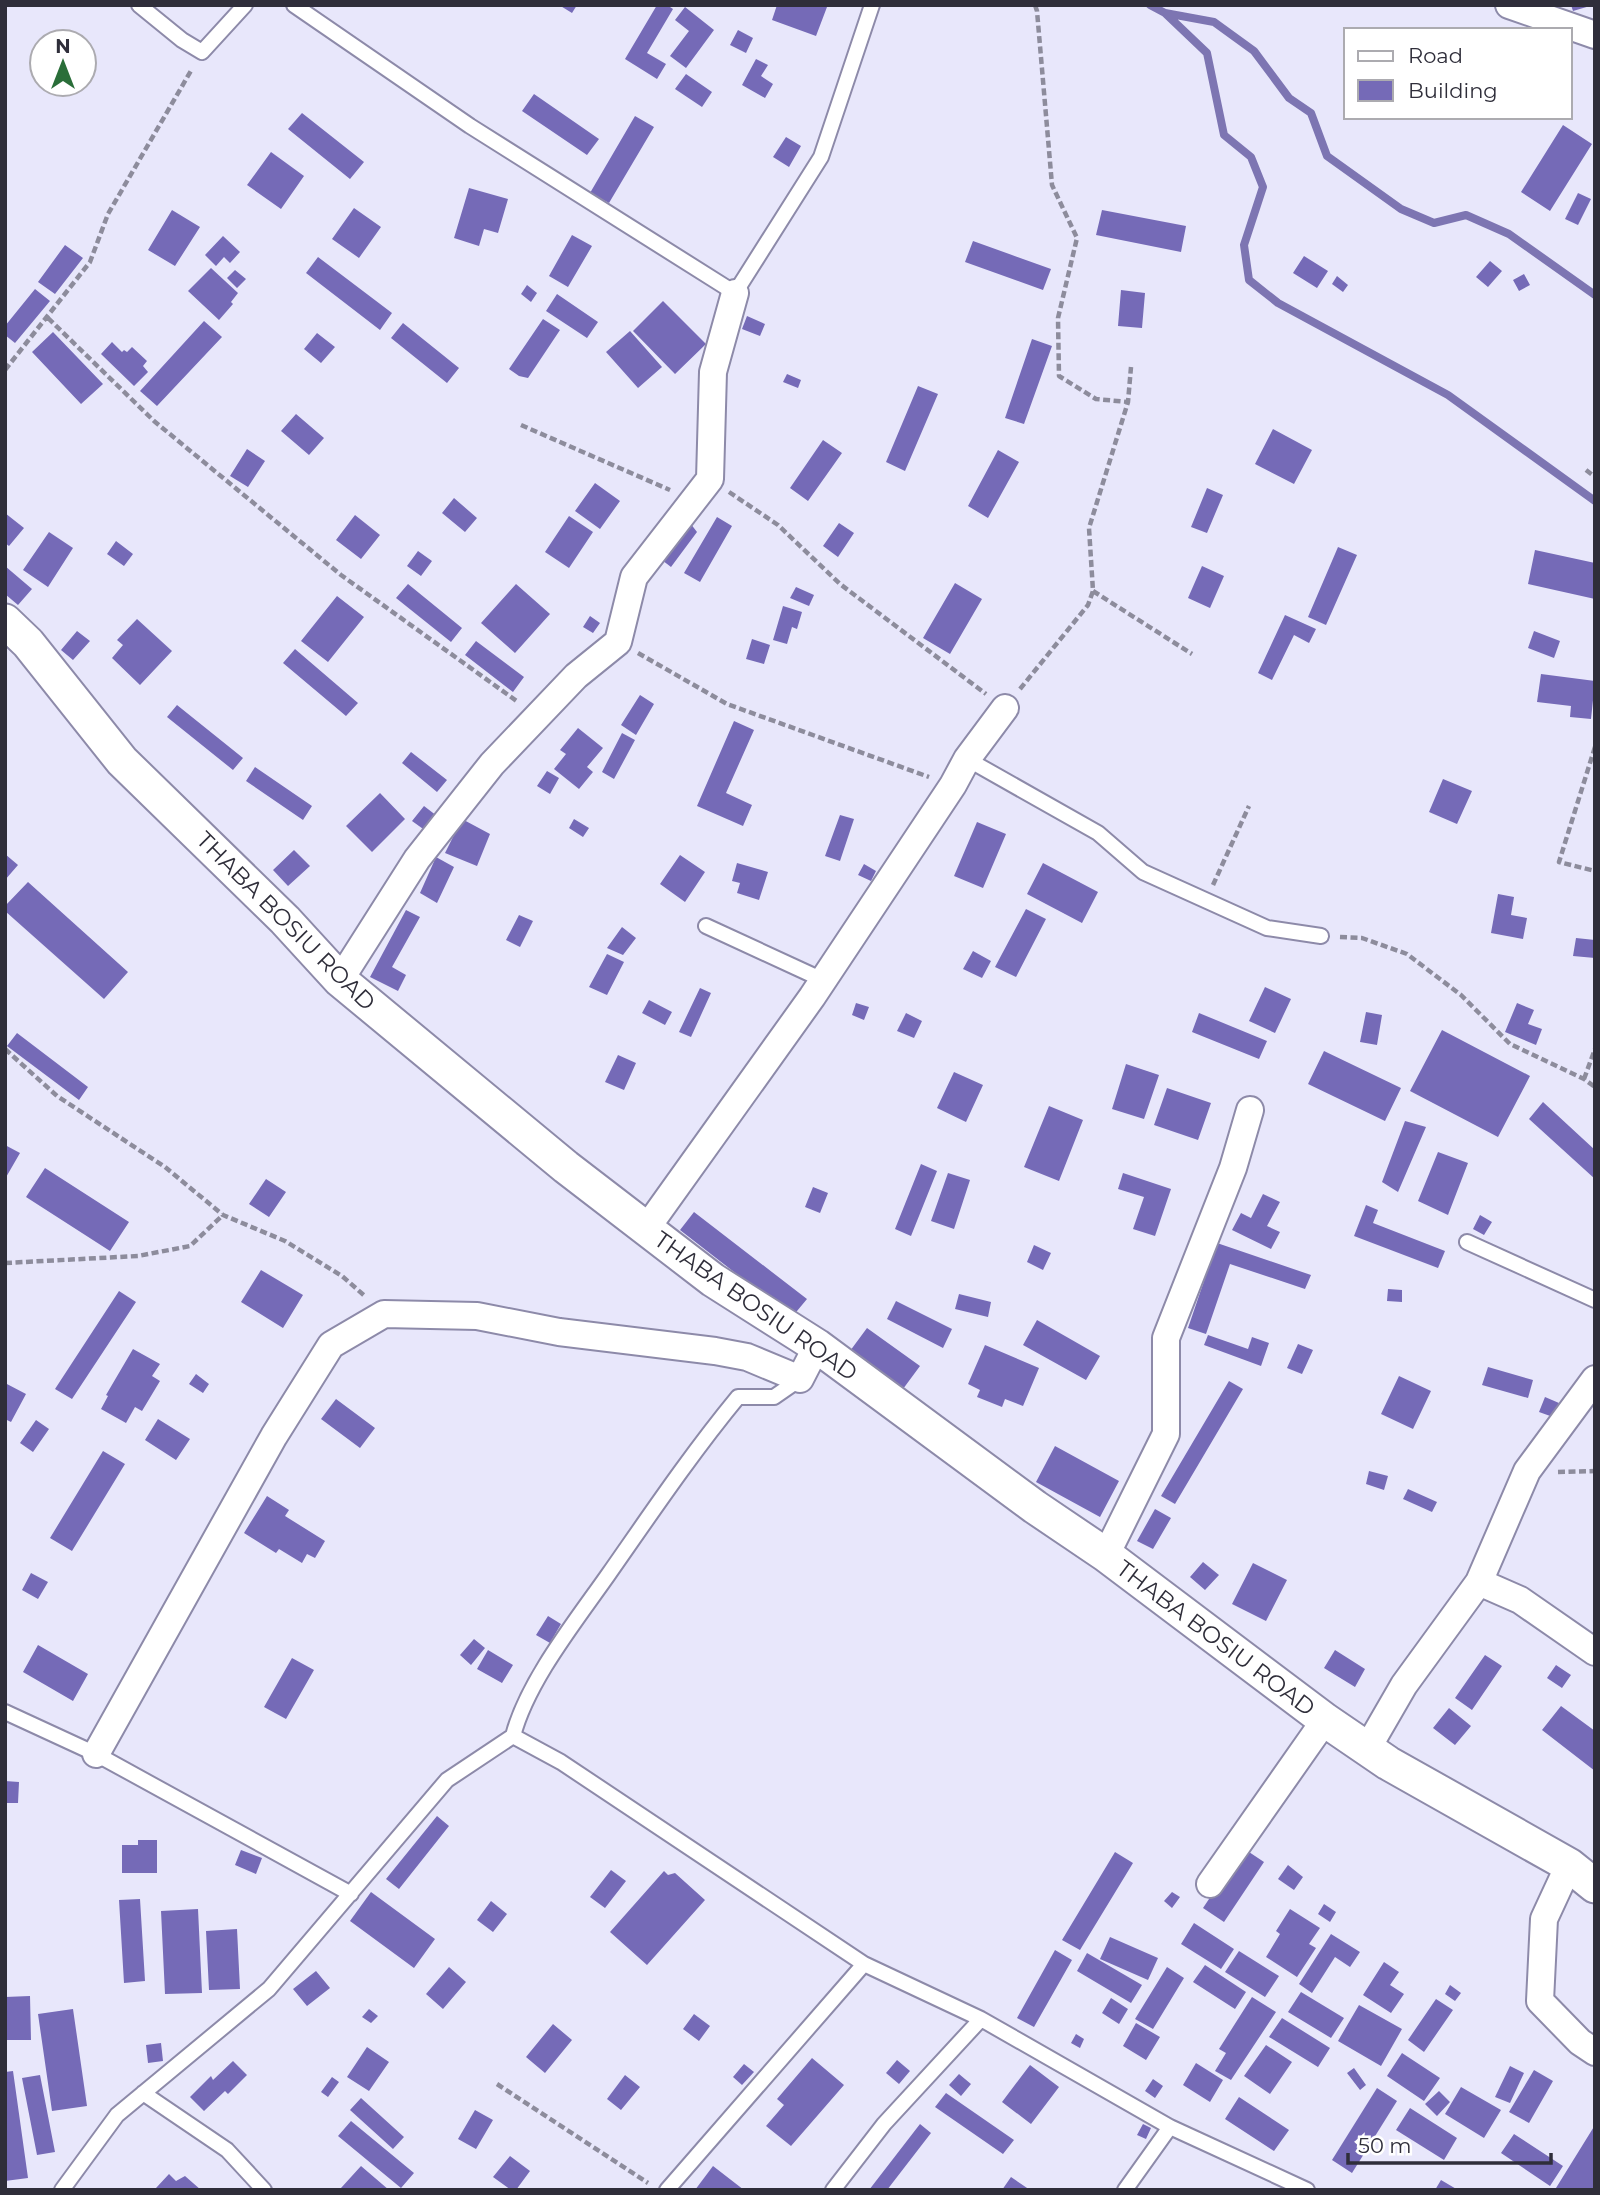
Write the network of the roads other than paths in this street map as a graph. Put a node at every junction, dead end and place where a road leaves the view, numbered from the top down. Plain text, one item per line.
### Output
1 (139, 5) edge
2 (245, 5) edge
3 (294, 5) edge
4 (872, 5) edge
5 (1508, 5) edge
6 (1595, 36) edge
7 (735, 293) junction
8 (5, 621) edge
9 (1004, 708) road end
10 (967, 759) junction
11 (706, 926) dead end
12 (1321, 936) road end
13 (340, 981) junction
14 (823, 981) junction
15 (1250, 1110) dead end
16 (646, 1229) junction
17 (1467, 1242) dead end
18 (1595, 1300) edge
19 (817, 1346) junction
20 (800, 1379) junction
21 (1595, 1379) edge
22 (1106, 1555) junction
23 (1479, 1582) junction
24 (1595, 1652) edge
25 (5, 1712) edge
26 (1325, 1720) junction
27 (513, 1737) junction
28 (1367, 1749) junction
29 (96, 1754) junction
30 (1569, 1865) junction
31 (1210, 1884) dead end
32 (1595, 1886) edge
33 (351, 1894) junction
34 (864, 1964) junction
35 (981, 2019) junction
36 (1595, 2052) edge
37 (144, 2093) junction
38 (1170, 2127) junction
39 (62, 2190) edge
40 (264, 2190) edge
41 (667, 2190) edge
42 (833, 2190) edge
43 (1125, 2190) edge
44 (1307, 2190) edge

1 - 2 lane
3 - 7 lane
4 - 7 lane
5 - 6 street
7 - 13 street
8 - 13 street, THABA BOSIU ROAD
9 - 10 street
10 - 12 lane
10 - 14 street
11 - 14 lane
13 - 16 street, THABA BOSIU ROAD
14 - 16 street
15 - 22 street
16 - 19 street, THABA BOSIU ROAD
17 - 18 lane
19 - 20 street
19 - 22 street, THABA BOSIU ROAD
20 - 27 lane
20 - 29 street
21 - 23 street
22 - 26 street, THABA BOSIU ROAD
23 - 24 street
23 - 28 street
25 - 29 lane
26 - 28 street, THABA BOSIU ROAD
26 - 31 street
27 - 33 lane
27 - 34 lane
28 - 30 street, THABA BOSIU ROAD
29 - 33 lane
30 - 32 street, THABA BOSIU ROAD
30 - 36 street
33 - 37 lane
34 - 35 lane
34 - 41 lane
35 - 38 lane
35 - 42 lane
37 - 39 lane
37 - 40 lane
38 - 43 lane
38 - 44 lane

